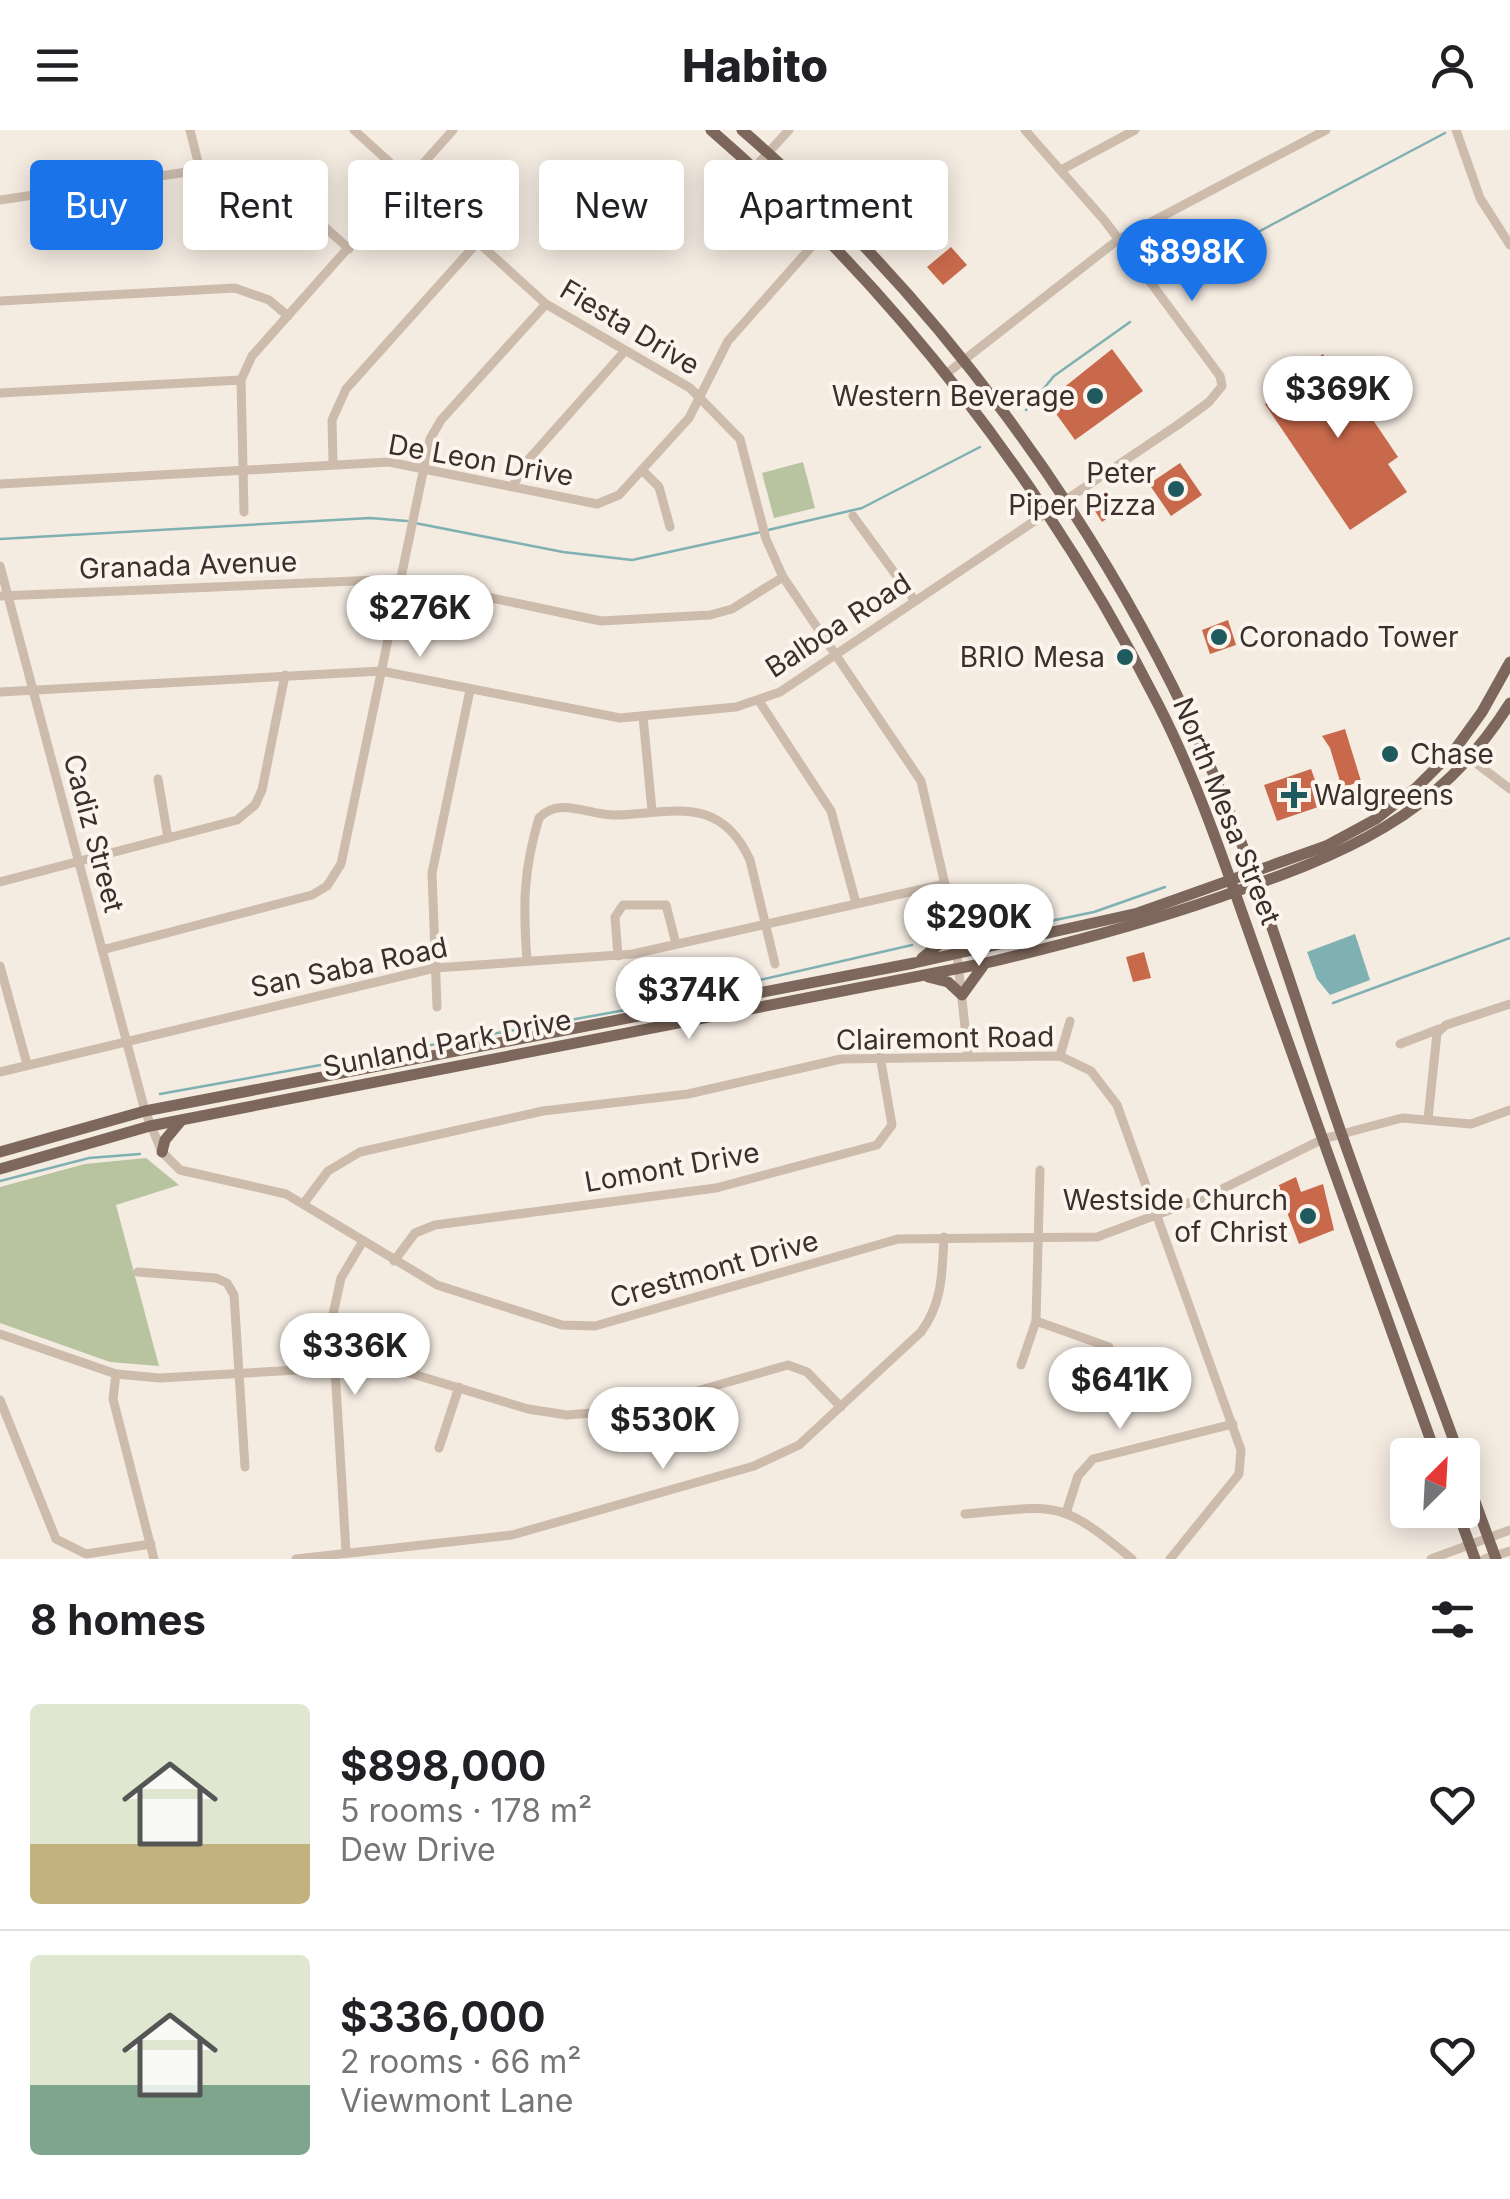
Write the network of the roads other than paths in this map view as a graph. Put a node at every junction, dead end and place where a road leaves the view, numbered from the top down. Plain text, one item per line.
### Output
1 (190, 130) edge
2 (354, 130) edge
3 (453, 130) edge
4 (711, 130) edge
5 (742, 130) edge
6 (790, 130) edge
7 (1025, 130) edge
8 (1135, 130) edge
9 (1326, 130) edge
10 (1456, 130) edge
11 (768, 153) junction
12 (198, 160) edge
13 (388, 160) edge
14 (428, 160) edge
15 (745, 160) edge
16 (761, 160) edge
17 (775, 160) edge
18 (1061, 170) junction
19 (183, 173) edge
20 (0, 200) edge
21 (328, 230) edge
22 (1119, 239) junction
23 (1510, 244) edge
24 (348, 246) edge
25 (348, 250) edge
26 (471, 250) edge
27 (485, 250) edge
28 (808, 250) edge
29 (836, 250) edge
30 (864, 250) edge
31 (0, 301) edge
32 (546, 304) junction
33 (288, 316) junction
34 (624, 352) junction
35 (962, 360) junction
36 (946, 374) junction
37 (241, 380) junction
38 (0, 393) edge
39 (700, 397) junction
40 (332, 464) junction
41 (424, 468) junction
42 (243, 470) junction
43 (642, 470) junction
44 (0, 484) edge
45 (512, 487) junction
46 (1064, 501) junction
47 (244, 512) dead end
48 (1047, 512) junction
49 (852, 516) dead end
50 (670, 526) dead end
51 (0, 566) edge
52 (784, 577) junction
53 (401, 579) junction
54 (4, 596) edge
55 (915, 601) junction
56 (1128, 604) junction
57 (1108, 612) junction
58 (836, 655) junction
59 (1510, 662) edge
60 (381, 671) junction
61 (285, 675) junction
62 (33, 690) junction
63 (470, 690) junction
64 (0, 692) edge
65 (758, 701) junction
66 (1510, 703) edge
67 (643, 716) junction
68 (1456, 748) junction
69 (1202, 749) junction
70 (1182, 754) junction
71 (1468, 760) junction
72 (158, 779) dead end
73 (1510, 790) edge
74 (652, 811) junction
75 (1376, 819) junction
76 (1385, 831) junction
77 (168, 838) junction
78 (78, 862) junction
79 (1252, 880) junction
80 (0, 882) edge
81 (945, 884) junction
82 (1232, 887) junction
83 (856, 904) junction
84 (954, 919) junction
85 (766, 924) junction
86 (1116, 926) junction
87 (1036, 938) junction
88 (676, 944) junction
89 (102, 950) junction
90 (618, 956) junction
91 (527, 961) junction
92 (958, 961) junction
93 (986, 963) junction
94 (775, 964) dead end
95 (435, 968) junction
96 (917, 969) junction
97 (1, 974) edge
98 (962, 995) junction
99 (1510, 1004) edge
100 (437, 1007) dead end
101 (1070, 1021) dead end
102 (1441, 1028) junction
103 (126, 1038) junction
104 (1400, 1044) dead end
105 (968, 1054) junction
106 (880, 1056) junction
107 (1060, 1056) junction
108 (27, 1064) junction
109 (0, 1072) edge
110 (1510, 1110) edge
111 (144, 1111) junction
112 (1428, 1119) junction
113 (184, 1120) junction
114 (150, 1126) junction
115 (1342, 1134) junction
116 (1323, 1139) junction
117 (0, 1152) edge
118 (162, 1152) junction
119 (0, 1169) edge
120 (1040, 1170) dead end
121 (304, 1203) junction
122 (1158, 1217) junction
123 (944, 1236) junction
124 (1039, 1239) junction
125 (363, 1241) junction
126 (394, 1261) junction
127 (138, 1272) dead end
128 (1036, 1320) junction
129 (2, 1334) edge
130 (1108, 1347) dead end
131 (0, 1350) edge
132 (1021, 1365) dead end
133 (334, 1366) junction
134 (239, 1372) junction
135 (116, 1374) junction
136 (460, 1386) junction
137 (0, 1400) edge
138 (841, 1407) junction
139 (1233, 1424) junction
140 (1430, 1438) edge
141 (1453, 1438) edge
142 (439, 1448) dead end
143 (246, 1467) dead end
144 (1067, 1510) junction
145 (965, 1514) dead end
146 (1480, 1516) edge
147 (1463, 1528) edge
148 (1510, 1530) edge
149 (1488, 1538) junction
150 (150, 1544) junction
151 (1469, 1544) junction
152 (1510, 1551) edge
153 (346, 1552) junction
154 (1492, 1558) edge
155 (154, 1559) edge
156 (296, 1559) edge
157 (1132, 1559) edge
158 (1170, 1559) edge
159 (1431, 1559) edge
160 (1475, 1559) edge

1 - 12 street
2 - 13 street, Fiesta Drive
3 - 14 street
4 - 15 main road, North Mesa Street
5 - 11 main road, North Mesa Street
6 - 11 street
7 - 18 street
8 - 18 street
9 - 22 street
10 - 23 street
11 - 16 street
11 - 17 main road, North Mesa Street
18 - 22 street
19 - 20 street
21 - 24 street
22 - 35 street
22 - 46 street, Balboa Road
25 - 33 street
26 - 40 street
27 - 32 street, Fiesta Drive
28 - 39 street, De Leon Drive
29 - 36 main road, North Mesa Street
30 - 35 main road, North Mesa Street
31 - 33 street
32 - 34 street, Fiesta Drive
32 - 41 street
33 - 37 street
34 - 39 street, Fiesta Drive
34 - 45 street
35 - 36 street
35 - 46 main road, North Mesa Street
36 - 48 main road, North Mesa Street
37 - 38 street
37 - 42 street
39 - 43 street, De Leon Drive
39 - 52 street, Fiesta Drive
40 - 41 street, De Leon Drive
40 - 42 street, De Leon Drive
41 - 45 street, De Leon Drive
41 - 53 street
42 - 44 street, De Leon Drive
42 - 47 street
43 - 45 street, De Leon Drive
43 - 50 street
46 - 48 street, Balboa Road
46 - 56 main road, North Mesa Street
48 - 55 street, Balboa Road
48 - 57 main road, North Mesa Street
49 - 55 street
51 - 54 street, Cadiz Street
52 - 53 street, Granada Avenue
52 - 58 street, Fiesta Drive
53 - 54 street, Granada Avenue
53 - 60 street
54 - 62 street, Cadiz Street
55 - 58 street, Balboa Road
56 - 57 main road
56 - 69 main road, North Mesa Street
57 - 70 main road, North Mesa Street
58 - 65 street, Balboa Road
58 - 81 street, Fiesta Drive
59 - 68 main road
60 - 61 street, Balboa Road
60 - 63 street, Balboa Road
60 - 89 street
61 - 62 street, Balboa Road
61 - 77 street
62 - 64 street, Balboa Road
62 - 78 street, Cadiz Street
63 - 67 street, Balboa Road
63 - 95 street
65 - 67 street, Balboa Road
65 - 83 street
66 - 71 main road
67 - 74 street
68 - 71 street
68 - 75 main road
69 - 70 main road
69 - 79 main road, North Mesa Street
70 - 82 main road, North Mesa Street
71 - 73 street
71 - 76 main road
72 - 77 street
74 - 85 street
74 - 91 street
75 - 76 street
75 - 79 main road
76 - 79 main road
77 - 78 street
78 - 80 street
78 - 89 street, Cadiz Street
79 - 82 main road, Sunland Park Drive
79 - 115 main road, North Mesa Street
81 - 83 street, San Saba Road
81 - 84 street, Fiesta Drive
82 - 86 main road, Sunland Park Drive
82 - 116 main road, North Mesa Street
83 - 85 street, San Saba Road
84 - 87 main road
84 - 92 street, Fiesta Drive
84 - 96 main road
85 - 88 street, San Saba Road
85 - 94 street
86 - 87 main road, Sunland Park Drive
86 - 93 main road, Sunland Park Drive
87 - 92 main road, Sunland Park Drive
88 - 90 street, San Saba Road
88 - 90 street
89 - 103 street, Cadiz Street
90 - 91 street, San Saba Road
91 - 95 street, San Saba Road
92 - 93 main road, Sunland Park Drive
92 - 96 main road, Sunland Park Drive
92 - 98 street, Fiesta Drive
93 - 98 main road
95 - 100 street
95 - 103 street, San Saba Road
96 - 98 main road
96 - 111 main road, Sunland Park Drive
96 - 113 main road, Sunland Park Drive
97 - 108 street
98 - 105 street, Fiesta Drive
99 - 102 street
101 - 107 street
102 - 104 street
102 - 112 street
103 - 108 street, San Saba Road
103 - 111 street, Cadiz Street
105 - 106 street, Clairemont Road
105 - 107 street, Clairemont Road
106 - 121 street, Clairemont Road
106 - 126 street, Lomont Drive
107 - 122 street, Clairemont Road
108 - 109 street, San Saba Road
110 - 112 street, Crestmont Drive
111 - 114 street
111 - 117 main road, Sunland Park Drive
112 - 115 street, Crestmont Drive
113 - 114 main road, Sunland Park Drive
113 - 118 main road
114 - 118 street
114 - 119 main road, Sunland Park Drive
115 - 116 street, Crestmont Drive
115 - 141 main road, North Mesa Street
116 - 122 street, Crestmont Drive
116 - 140 main road, North Mesa Street
118 - 121 street, Crestmont Drive
120 - 124 street
121 - 125 street, Crestmont Drive
122 - 124 street, Crestmont Drive
122 - 139 street, Clairemont Road
123 - 124 street, Crestmont Drive
123 - 126 street, Crestmont Drive
123 - 138 street
124 - 128 street
125 - 126 street, Crestmont Drive
125 - 133 street
127 - 134 street
128 - 130 street
128 - 132 street
129 - 131 street
129 - 135 street
133 - 134 street
133 - 136 street
133 - 153 street
134 - 135 street
134 - 143 street
135 - 150 street
136 - 138 street
136 - 142 street
137 - 150 street
138 - 153 street
139 - 144 street
139 - 158 street, Clairemont Road
144 - 145 street
144 - 157 street
146 - 149 main road
147 - 151 main road
148 - 149 street
149 - 151 street
149 - 154 main road
150 - 155 street
151 - 159 street
151 - 160 main road
152 - 154 street
153 - 156 street

